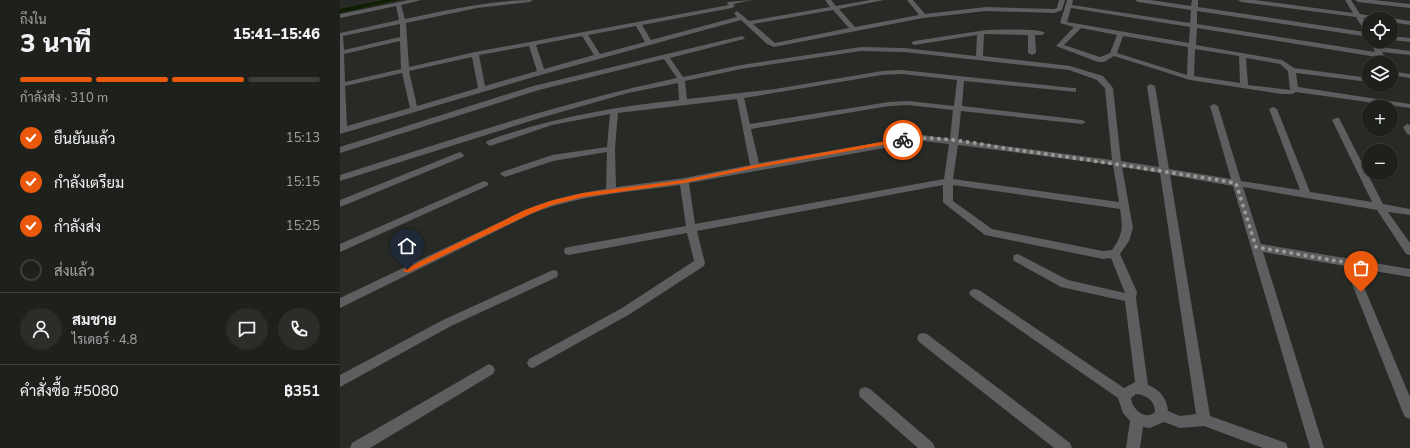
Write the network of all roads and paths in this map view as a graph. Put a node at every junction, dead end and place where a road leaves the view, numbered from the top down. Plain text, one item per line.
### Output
1 (418, 0) edge
2 (530, 0) edge
3 (749, 0) edge
4 (828, 0) edge
5 (881, 0) edge
6 (910, 0) edge
7 (982, 0) edge
8 (1062, 0) edge
9 (1138, 0) edge
10 (1195, 0) edge
11 (1241, 0) edge
12 (1348, 0) edge
13 (1358, 0) edge
14 (730, 3) edge
15 (1069, 3) edge
16 (398, 4) junction
17 (1410, 6) edge
18 (836, 8) junction
19 (986, 9) junction
20 (1195, 9) junction
21 (340, 16) edge
22 (923, 16) junction
23 (1358, 16) junction
24 (1362, 17) edge
25 (744, 20) junction
26 (1398, 21) edge
27 (403, 22) junction
28 (691, 23) junction
29 (1362, 23) edge
30 (1410, 23) edge
31 (638, 24) junction
32 (1079, 26) junction
33 (1194, 26) junction
34 (853, 29) junction
35 (1031, 32) junction
36 (584, 33) junction
37 (981, 33) junction
38 (1042, 33) dead end
39 (1121, 33) junction
40 (1362, 34) edge
41 (340, 36) edge
42 (403, 38) junction
43 (742, 38) dead end
44 (1398, 39) edge
45 (1410, 40) edge
46 (649, 43) junction
47 (914, 43) dead end
48 (532, 44) junction
49 (1192, 45) junction
50 (1376, 48) edge
51 (1378, 52) junction
52 (340, 53) edge
53 (1032, 53) dead end
54 (1410, 53) edge
55 (475, 54) junction
56 (1113, 54) junction
57 (1242, 54) junction
58 (598, 56) junction
59 (665, 56) junction
60 (1380, 56) edge
61 (979, 59) junction
62 (405, 69) junction
63 (1292, 70) junction
64 (541, 72) junction
65 (1410, 76) edge
66 (1398, 77) edge
67 (961, 78) junction
68 (1190, 78) junction
69 (681, 79) junction
70 (1362, 79) edge
71 (341, 85) edge
72 (1151, 86) dead end
73 (1244, 87) junction
74 (482, 89) junction
75 (1073, 90) dead end
76 (1294, 90) junction
77 (740, 96) junction
78 (684, 102) junction
79 (1214, 106) dead end
80 (1410, 106) edge
81 (957, 107) junction
82 (414, 109) junction
83 (1273, 109) dead end
84 (614, 111) junction
85 (1336, 120) dead end
86 (1082, 122) dead end
87 (746, 127) junction
88 (341, 130) edge
89 (954, 141) junction
90 (490, 143) dead end
91 (611, 149) junction
92 (340, 150) edge
93 (460, 155) dead end
94 (1117, 163) junction
95 (755, 167) junction
96 (1166, 171) junction
97 (505, 174) dead end
98 (340, 178) edge
99 (948, 181) junction
100 (684, 182) junction
101 (1236, 183) junction
102 (484, 184) dead end
103 (611, 191) junction
104 (1306, 193) junction
105 (340, 204) edge
106 (1124, 206) junction
107 (1379, 206) junction
108 (1410, 212) edge
109 (691, 228) junction
110 (1256, 247) junction
111 (340, 248) edge
112 (569, 251) dead end
113 (1410, 252) edge
114 (1115, 254) junction
115 (1018, 258) dead end
116 (1349, 263) junction
117 (1410, 273) edge
118 (553, 274) dead end
119 (975, 293) dead end
120 (1130, 298) junction
121 (340, 303) edge
122 (923, 338) dead end
123 (533, 362) dead end
124 (489, 370) dead end
125 (340, 381) edge
126 (1142, 388) junction
127 (865, 393) dead end
128 (1124, 395) junction
129 (1410, 413) edge
130 (1162, 415) junction
131 (1137, 419) junction
132 (1204, 420) junction
133 (357, 448) edge
134 (928, 448) edge
135 (1066, 448) edge
136 (1133, 448) edge
137 (1281, 448) edge
138 (1317, 448) edge

1 - 16 street
2 - 27 street
3 - 14 street
4 - 18 street
5 - 18 street
6 - 22 street
7 - 19 street
8 - 19 street
9 - 20 street
10 - 20 street
11 - 23 street
12 - 23 street
13 - 17 street
14 - 25 street
14 - 28 street
15 - 32 street
15 - 33 street
16 - 21 street
16 - 27 street
18 - 25 street
18 - 34 street
19 - 22 street
20 - 33 street
20 - 40 street
22 - 34 street
23 - 24 street
23 - 29 street
25 - 28 street
25 - 34 street
26 - 30 street
27 - 41 street
27 - 42 street
28 - 31 street
28 - 46 street
31 - 36 street
31 - 46 street
32 - 39 street
32 - 56 street
33 - 49 street
33 - 51 street
35 - 37 street
35 - 38 street
35 - 53 street
36 - 48 street
36 - 58 street
37 - 47 street
37 - 61 street
39 - 49 street
39 - 56 street
41 - 52 street
42 - 52 street
42 - 62 street
43 - 59 street
44 - 45 street
46 - 58 street
48 - 55 street
48 - 64 street
49 - 57 street
49 - 68 street
50 - 51 street
51 - 54 street
51 - 60 street
52 - 71 street
55 - 62 street
55 - 74 street
56 - 68 street
57 - 63 street
57 - 73 street
58 - 64 street
59 - 69 street
59 - 92 street
61 - 69 street
61 - 94 street
62 - 71 street
62 - 82 street
63 - 70 street
63 - 76 street
64 - 74 street
65 - 66 street
67 - 75 street
67 - 77 street
67 - 81 street
68 - 73 street
69 - 78 street
69 - 98 street
71 - 88 street
72 - 96 street
73 - 76 street
74 - 82 street
76 - 80 street
77 - 78 street
77 - 87 street
78 - 84 street
79 - 101 street
81 - 86 street
81 - 87 street
81 - 89 street
82 - 88 street
83 - 104 street
84 - 90 street
84 - 91 street
85 - 107 street
87 - 95 street
89 - 94 street
89 - 95 street
89 - 99 street
91 - 97 street
91 - 103 street
93 - 105 street
94 - 96 street
94 - 106 street
95 - 100 street
96 - 101 street
96 - 132 street
99 - 106 street
99 - 109 street
99 - 114 street
100 - 103 street
100 - 109 street
101 - 104 street
101 - 110 street
102 - 111 street
103 - 121 street
104 - 107 street
106 - 114 street
107 - 108 street
107 - 113 street
109 - 112 street
109 - 123 street
110 - 116 street
110 - 138 street
114 - 120 street
115 - 120 street
116 - 117 street
116 - 129 street
118 - 125 street
119 - 128 street
120 - 126 street
122 - 135 street
124 - 133 street
126 - 128 street
126 - 130 street
127 - 134 street
128 - 131 street
130 - 131 street
130 - 132 street
131 - 136 street
132 - 137 street

